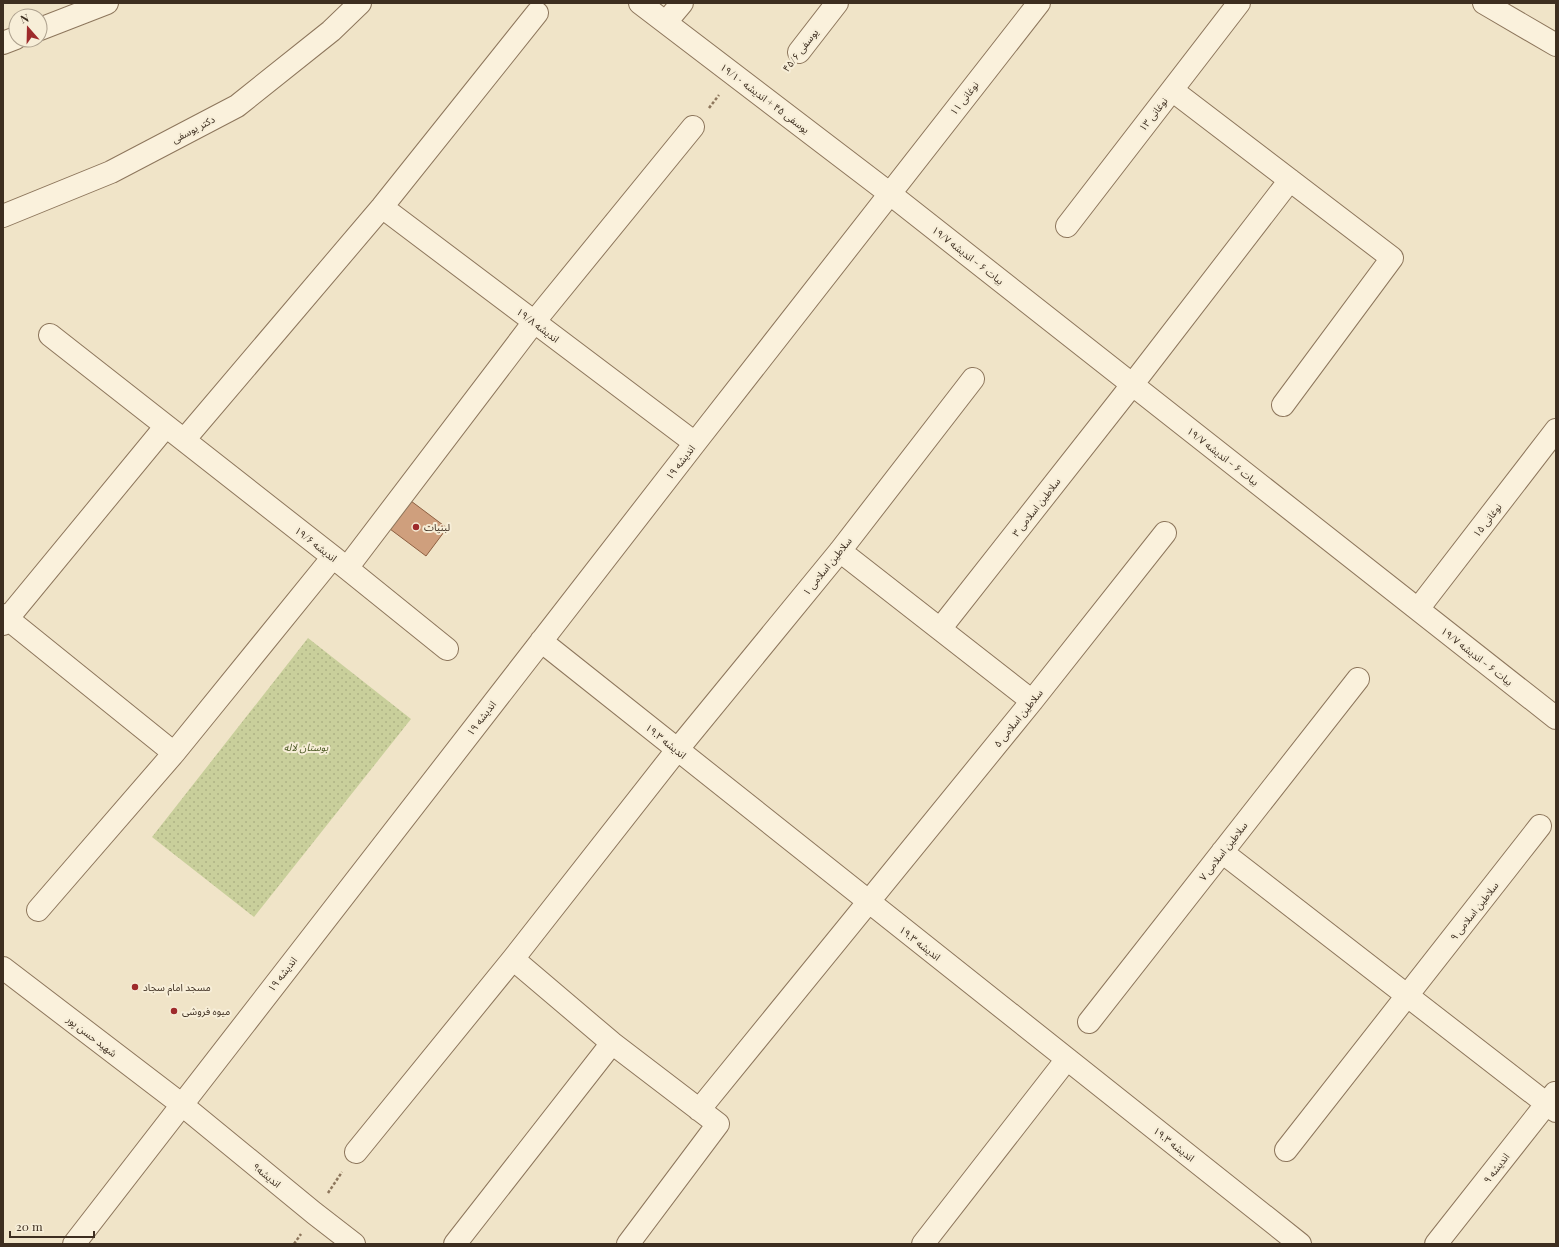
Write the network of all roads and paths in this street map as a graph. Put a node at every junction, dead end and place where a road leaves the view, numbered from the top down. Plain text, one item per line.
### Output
1 (107, 3) edge
2 (360, 3) edge
3 (640, 3) edge
4 (682, 3) edge
5 (837, 3) edge
6 (1039, 3) edge
7 (1239, 3) edge
8 (1484, 3) edge
9 (537, 13) dead end
10 (666, 22) junction
11 (48, 26) edge
12 (1556, 45) edge
13 (799, 52) dead end
14 (736, 76) junction
15 (1172, 90) junction
16 (693, 127) joint
17 (1290, 180) junction
18 (890, 193) junction
19 (382, 207) junction
20 (3, 216) edge
21 (1067, 226) dead end
22 (534, 322) junction
23 (50, 335) dead end
24 (973, 378) dead end
25 (1132, 385) junction
26 (1284, 405) dead end
27 (166, 426) junction
28 (1556, 430) edge
29 (184, 440) junction
30 (695, 443) junction
31 (1165, 533) dead end
32 (840, 550) junction
33 (340, 563) junction
34 (1418, 609) junction
35 (4, 620) edge
36 (940, 629) junction
37 (541, 641) junction
38 (447, 649) dead end
39 (1358, 679) dead end
40 (1032, 701) junction
41 (1556, 718) edge
42 (677, 750) junction
43 (174, 753) junction
44 (1540, 826) dead end
45 (1222, 852) junction
46 (869, 902) junction
47 (38, 910) dead end
48 (513, 958) junction
49 (3, 968) edge
50 (1407, 995) junction
51 (1089, 1022) dead end
52 (612, 1043) junction
53 (1067, 1059) junction
54 (1553, 1103) edge
55 (181, 1104) junction
56 (699, 1110) junction
57 (1286, 1150) dead end
58 (356, 1152) joint
59 (314, 1213) junction
60 (74, 1244) edge
61 (354, 1244) edge
62 (455, 1244) edge
63 (628, 1244) edge
64 (923, 1244) edge
65 (1300, 1244) edge
66 (1436, 1244) edge

1 - 11 street
2 - 20 street, دکتر یوسفی
3 - 10 street, یوسفی ۴۵ + اندیشه ۱۹/۱۰
4 - 10 street
5 - 13 street, یوسفی ۴۵/۶
6 - 18 street, نوغانی ۱۱
7 - 15 street, نوغانی ۱۳
8 - 12 street
9 - 19 street
10 - 14 street, یوسفی ۴۵ + اندیشه ۱۹/۱۰
14 - 16 path
14 - 18 street, یوسفی ۴۵ + اندیشه ۱۹/۱۰
15 - 17 street
15 - 21 street, نوغانی ۱۳
16 - 22 street
17 - 25 street, سلاطین اسلامی ۳
17 - 26 street
18 - 25 street, بیات ۶ - اندیشه ۱۹/۷
18 - 30 street, اندیشه ۱۹
19 - 22 street, اندیشه ۱۹/۸
19 - 29 street
22 - 30 street, اندیشه ۱۹/۸
22 - 33 street
23 - 27 street, اندیشه ۱۹/۶
24 - 32 street, سلاطین اسلامی ۱
25 - 34 street, بیات ۶ - اندیشه ۱۹/۷
25 - 36 street, سلاطین اسلامی ۳
27 - 29 street, اندیشه ۱۹/۶
27 - 35 street
28 - 34 street, نوغانی ۱۵
29 - 33 street, اندیشه ۱۹/۶
30 - 37 street, اندیشه ۱۹
31 - 40 street, سلاطین اسلامی ۵
32 - 36 street
32 - 42 street, سلاطین اسلامی ۱
33 - 38 street, اندیشه ۱۹/۶
33 - 43 street
34 - 41 street, بیات ۶ - اندیشه ۱۹/۷
35 - 43 street
36 - 40 street
37 - 42 street, اندیشه ۱۹.۳
37 - 55 street, اندیشه ۱۹
39 - 45 street, سلاطین اسلامی ۷
40 - 46 street, سلاطین اسلامی ۵
42 - 46 street, اندیشه ۱۹.۳
42 - 48 street, سلاطین اسلامی ۱
43 - 47 street
44 - 50 street, سلاطین اسلامی ۹
45 - 50 street
45 - 51 street, سلاطین اسلامی ۷
46 - 53 street, اندیشه ۱۹.۳
46 - 56 street, سلاطین اسلامی ۵
48 - 52 street
48 - 58 street, سلاطین اسلامی ۱
49 - 55 street, شهید حسن پور
50 - 54 street
50 - 57 street, سلاطین اسلامی ۹
52 - 56 street
52 - 62 street
53 - 64 street
53 - 65 street, اندیشه ۱۹.۳
54 - 66 street, اندیشه ۹
55 - 59 street, اندیشه۹
55 - 60 street, اندیشه ۱۹
56 - 63 street
58 - 59 path
59 - 61 street, اندیشه۹

